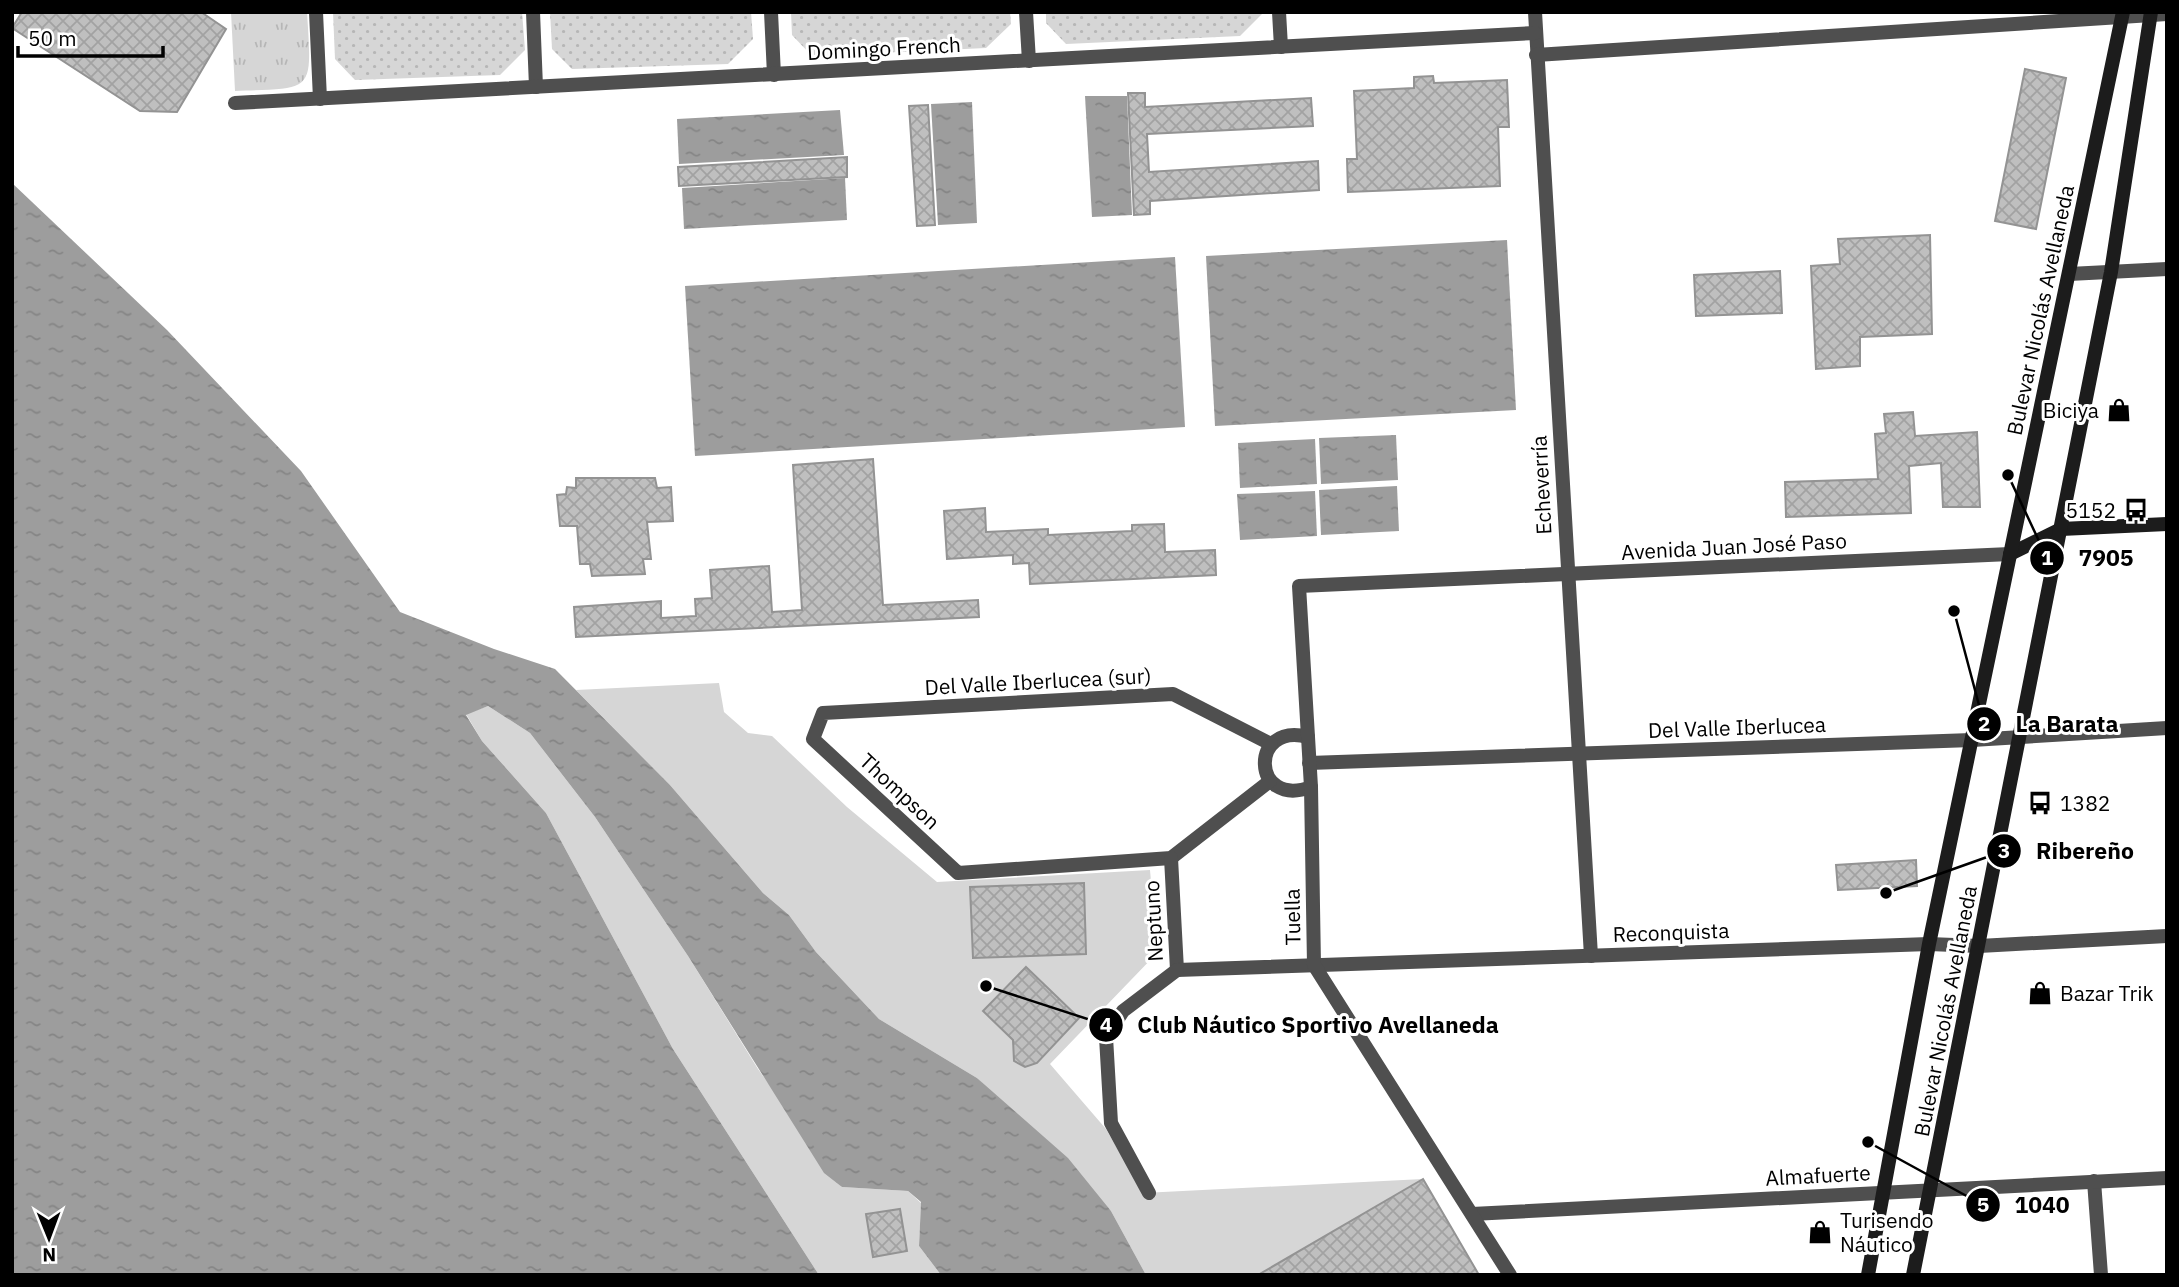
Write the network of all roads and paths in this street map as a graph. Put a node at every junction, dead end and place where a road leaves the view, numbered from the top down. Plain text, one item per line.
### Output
1 (316, 12) edge
2 (533, 12) edge
3 (771, 12) edge
4 (1026, 12) edge
5 (1279, 12) edge
6 (1535, 12) edge
7 (2151, 13) edge
8 (2167, 13) edge
9 (2122, 14) edge
10 (1535, 33) junction
11 (1281, 47) junction
12 (1536, 55) junction
13 (1029, 61) junction
14 (774, 75) junction
15 (536, 87) junction
16 (320, 99) junction
17 (235, 103) dead end
18 (2167, 269) edge
19 (2111, 272) junction
20 (2068, 274) junction
21 (2167, 524) edge
22 (2061, 529) junction
23 (2010, 554) junction
24 (1567, 575) junction
25 (1298, 586) joint
26 (2167, 728) edge
27 (1308, 737) junction
28 (2021, 737) junction
29 (813, 739) joint
30 (1972, 740) junction
31 (1271, 744) junction
32 (1578, 753) junction
33 (1309, 763) junction
34 (1270, 781) junction
35 (1311, 787) junction
36 (1171, 858) junction
37 (2167, 936) edge
38 (1929, 944) junction
39 (1979, 946) junction
40 (1591, 956) junction
41 (1314, 965) junction
42 (1177, 970) junction
43 (2167, 1178) edge
44 (2094, 1181) junction
45 (1930, 1190) junction
46 (1882, 1192) junction
47 (1149, 1193) dead end
48 (1472, 1214) junction
49 (1510, 1275) edge
50 (1868, 1275) edge
51 (1913, 1275) edge
52 (2101, 1275) edge

1 - 16 street
2 - 15 street
3 - 14 street
4 - 13 street
5 - 11 street
6 - 10 street, Echeverría
7 - 8 street
7 - 9 street
7 - 19 main road, Bulevar Nicolás Avellaneda
9 - 12 street
9 - 20 main road, Bulevar Nicolás Avellaneda
10 - 11 street, Domingo French
10 - 12 street, Echeverría
11 - 13 street, Domingo French
12 - 24 street, Echeverría
13 - 14 street, Domingo French
14 - 15 street, Domingo French
15 - 16 street, Domingo French
16 - 17 street, Domingo French
18 - 19 street
19 - 20 street
19 - 22 main road, Bulevar Nicolás Avellaneda
20 - 23 main road, Bulevar Nicolás Avellaneda
21 - 22 main road, Avenida Juan José Paso
22 - 23 main road, Avenida Juan José Paso
22 - 28 main road, Bulevar Nicolás Avellaneda
23 - 24 street, Avenida Juan José Paso
23 - 30 main road, Bulevar Nicolás Avellaneda
24 - 25 street, Avenida Juan José Paso
24 - 32 street, Echeverría
25 - 27 street, Tuella
26 - 28 street, Del Valle Iberlucea
27 - 31 street
27 - 33 street, Tuella
28 - 30 street, Del Valle Iberlucea
28 - 39 main road, Bulevar Nicolás Avellaneda
29 - 31 street, Del Valle Iberlucea (sur)
29 - 36 street, Thompson
30 - 32 street, Del Valle Iberlucea
30 - 38 main road, Bulevar Nicolás Avellaneda
31 - 34 street
32 - 33 street, Del Valle Iberlucea
32 - 40 street, Echeverría
33 - 35 street, Tuella
34 - 35 street
34 - 36 street
35 - 41 street, Tuella
36 - 42 street, Neptuno
37 - 39 street, Reconquista
38 - 39 street, Reconquista
38 - 40 street, Reconquista
38 - 46 main road, Bulevar Nicolás Avellaneda
39 - 45 main road, Bulevar Nicolás Avellaneda
40 - 41 street, Reconquista
41 - 42 street, Reconquista
41 - 48 street, Tuella
42 - 47 street, Neptuno
43 - 44 street, Almafuerte
44 - 45 street, Almafuerte
44 - 52 street
45 - 46 street, Almafuerte
45 - 51 main road, Bulevar Nicolás Avellaneda
46 - 48 street, Almafuerte
46 - 50 main road, Bulevar Nicolás Avellaneda
48 - 49 street, Tuella

